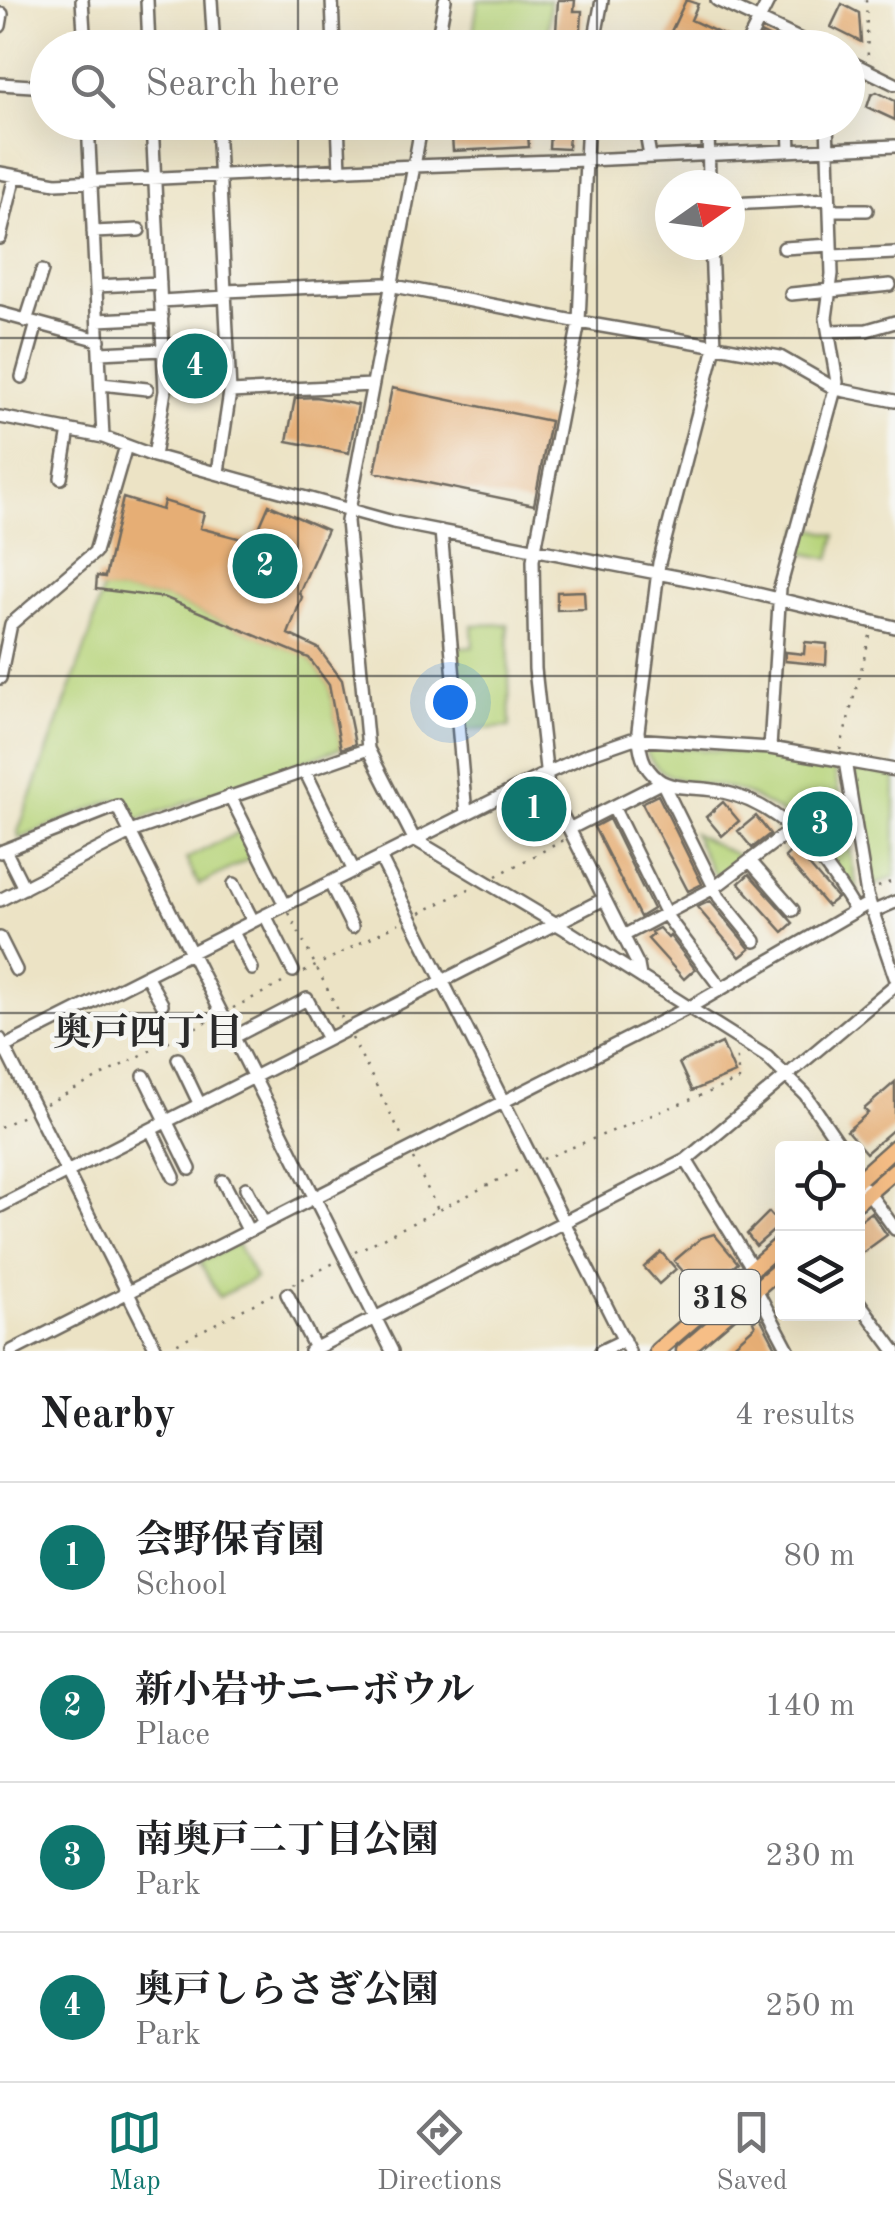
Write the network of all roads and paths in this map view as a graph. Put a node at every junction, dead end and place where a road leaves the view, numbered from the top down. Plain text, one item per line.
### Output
1 (82, 0) edge
2 (147, 0) edge
3 (211, 0) edge
4 (332, 0) edge
5 (445, 0) edge
6 (602, 0) edge
7 (769, 0) edge
8 (866, 0) edge
9 (725, 2) edge
10 (759, 19) junction
11 (83, 30) edge
12 (148, 30) edge
13 (213, 30) edge
14 (333, 30) edge
15 (439, 30) edge
16 (596, 30) edge
17 (754, 30) edge
18 (781, 30) edge
19 (865, 70) edge
20 (869, 72) junction
21 (0, 84) edge
22 (895, 84) edge
23 (30, 86) edge
24 (89, 140) edge
25 (153, 140) edge
26 (218, 140) edge
27 (339, 140) edge
28 (419, 140) edge
29 (587, 140) edge
30 (647, 140) edge
31 (708, 140) edge
32 (790, 140) edge
33 (828, 140) edge
34 (895, 146) edge
35 (828, 149) junction
36 (790, 150) junction
37 (708, 154) junction
38 (650, 156) junction
39 (586, 160) junction
40 (414, 166) junction
41 (340, 170) junction
42 (709, 170) edge
43 (0, 173) edge
44 (220, 175) junction
45 (15, 176) junction
46 (155, 178) junction
47 (91, 181) junction
48 (745, 204) edge
49 (830, 205) junction
50 (867, 210) dead end
51 (139, 230) dead end
52 (93, 232) junction
53 (0, 238) edge
54 (786, 246) dead end
55 (832, 250) junction
56 (895, 253) edge
57 (712, 260) edge
58 (42, 272) dead end
59 (160, 283) junction
60 (392, 285) junction
61 (890, 285) dead end
62 (96, 286) junction
63 (830, 291) junction
64 (225, 294) junction
65 (791, 294) dead end
66 (161, 301) junction
67 (0, 313) edge
68 (162, 317) junction
69 (98, 320) junction
70 (32, 322) junction
71 (579, 322) junction
72 (895, 322) edge
73 (828, 331) junction
74 (99, 347) junction
75 (715, 348) junction
76 (163, 350) junction
77 (22, 377) dead end
78 (101, 384) junction
79 (372, 385) junction
80 (147, 388) dead end
81 (836, 389) junction
82 (230, 392) junction
83 (895, 401) edge
84 (0, 417) edge
85 (69, 430) junction
86 (102, 437) junction
87 (126, 446) junction
88 (154, 456) junction
89 (218, 472) junction
90 (61, 478) dead end
91 (348, 511) junction
92 (441, 531) junction
93 (534, 549) junction
94 (658, 573) junction
95 (779, 599) junction
96 (874, 621) junction
97 (895, 627) edge
98 (0, 678) edge
99 (639, 739) junction
100 (770, 748) junction
101 (368, 749) junction
102 (841, 760) junction
103 (895, 770) edge
104 (304, 771) junction
105 (545, 774) junction
106 (662, 782) junction
107 (230, 796) junction
108 (612, 807) junction
109 (466, 814) junction
110 (793, 828) junction
111 (570, 833) junction
112 (130, 834) junction
113 (414, 840) junction
114 (2, 851) edge
115 (380, 858) junction
116 (750, 860) junction
117 (354, 870) junction
118 (895, 880) edge
119 (483, 882) junction
120 (330, 883) junction
121 (234, 884) dead end
122 (24, 888) junction
123 (714, 888) junction
124 (604, 899) junction
125 (0, 900) edge
126 (869, 902) junction
127 (895, 902) edge
128 (285, 905) junction
129 (793, 910) dead end
130 (855, 910) junction
131 (666, 913) junction
132 (266, 915) junction
133 (410, 917) junction
134 (253, 922) junction
135 (553, 924) junction
136 (352, 927) dead end
137 (233, 932) junction
138 (623, 936) junction
139 (0, 938) edge
140 (755, 941) dead end
141 (191, 952) junction
142 (315, 966) junction
143 (252, 969) dead end
144 (16, 970) dead end
145 (294, 970) dead end
146 (146, 975) junction
147 (640, 976) junction
148 (895, 977) edge
149 (442, 981) junction
150 (895, 986) edge
151 (722, 988) junction
152 (162, 1004) dead end
153 (690, 1007) junction
154 (223, 1014) junction
155 (348, 1029) junction
156 (234, 1037) junction
157 (328, 1039) junction
158 (741, 1040) junction
159 (1, 1045) edge
160 (178, 1059) dead end
161 (788, 1075) junction
162 (144, 1076) dead end
163 (254, 1077) junction
164 (503, 1102) junction
165 (200, 1104) junction
166 (35, 1110) junction
167 (167, 1122) junction
168 (0, 1128) edge
169 (151, 1130) junction
170 (837, 1141) edge
171 (895, 1147) edge
172 (408, 1150) junction
173 (686, 1160) junction
174 (534, 1162) junction
175 (190, 1169) dead end
176 (895, 1170) edge
177 (67, 1172) junction
178 (865, 1172) edge
179 (174, 1176) dead end
180 (223, 1182) dead end
181 (246, 1188) dead end
182 (865, 1196) edge
183 (315, 1197) junction
184 (865, 1200) edge
185 (0, 1206) edge
186 (439, 1211) junction
187 (264, 1222) junction
188 (564, 1222) junction
189 (895, 1229) edge
190 (248, 1230) junction
191 (775, 1250) edge
192 (345, 1257) junction
193 (753, 1269) junction
194 (775, 1273) edge
195 (756, 1289) junction
196 (127, 1292) junction
197 (287, 1294) dead end
198 (865, 1310) edge
199 (375, 1318) junction
200 (336, 1338) junction
201 (626, 1345) edge
202 (312, 1350) edge
203 (12, 1351) edge
204 (160, 1351) edge
205 (342, 1351) edge
206 (392, 1351) edge
207 (602, 1351) edge
208 (657, 1351) edge
209 (684, 1351) edge
210 (789, 1351) edge
211 (895, 1351) edge

1 - 11 street
2 - 12 street
3 - 13 street
4 - 14 street
5 - 15 street
6 - 16 street
7 - 10 street
8 - 20 path
9 - 10 street
10 - 17 street
10 - 18 street
19 - 20 street
20 - 22 street
21 - 23 street
24 - 47 street
25 - 46 street
26 - 44 street
27 - 41 street
28 - 40 street
29 - 39 street
30 - 38 street
31 - 37 street
32 - 36 street
33 - 35 street
34 - 35 street
35 - 36 street
35 - 49 street
36 - 37 street
37 - 38 street
37 - 42 street
38 - 39 street
39 - 40 street
39 - 71 street
40 - 41 street
40 - 60 street
41 - 44 street
43 - 45 street
44 - 46 street
44 - 64 street
45 - 47 street
45 - 53 street
46 - 47 street
46 - 59 street
47 - 52 street
48 - 49 street
49 - 50 street
49 - 55 street
51 - 52 street
52 - 62 street
54 - 55 street
55 - 56 street
55 - 63 street
57 - 75 street
58 - 70 street
59 - 62 street
59 - 66 street
60 - 64 street
60 - 71 street
60 - 79 street
61 - 63 street
62 - 69 street
63 - 65 street
63 - 73 street
64 - 66 street
64 - 82 street
66 - 68 street
67 - 70 street
68 - 69 street
68 - 76 street
69 - 74 street
70 - 74 street
70 - 77 street
71 - 75 street
71 - 93 street
72 - 73 street
73 - 81 street
74 - 76 street
74 - 78 street
75 - 81 street
75 - 94 street
76 - 88 street
78 - 80 street
78 - 86 street
79 - 82 street
79 - 91 street
81 - 83 street
81 - 95 street
82 - 89 street
84 - 85 street
85 - 86 street
85 - 90 street
86 - 87 street
87 - 88 street
87 - 98 street
88 - 89 street
89 - 91 street
91 - 92 street
91 - 101 street
92 - 93 street
92 - 109 street
93 - 94 street
93 - 105 street
94 - 95 street
94 - 99 street
95 - 96 street
95 - 100 street
96 - 97 street
96 - 102 path
99 - 100 street
99 - 105 street
99 - 106 street
100 - 102 street
101 - 104 street
101 - 113 street
102 - 103 street
102 - 126 street
104 - 107 street
104 - 117 street
105 - 109 street
105 - 111 street
106 - 108 street
106 - 110 street
106 - 123 street
107 - 112 street
107 - 128 street
108 - 111 street
108 - 131 street
109 - 113 street
110 - 116 street
110 - 130 street
111 - 119 path
111 - 124 street
112 - 114 street
112 - 122 street
112 - 141 street
113 - 115 street
113 - 119 street
114 - 122 street
115 - 117 street
115 - 133 street
116 - 123 street
116 - 129 street
117 - 120 street
118 - 126 path
119 - 133 path
119 - 135 street
120 - 128 street
120 - 136 street
121 - 134 street
122 - 125 street
123 - 131 street
123 - 140 street
124 - 135 street
124 - 138 street
126 - 127 street
126 - 130 street
126 - 148 street
128 - 132 street
128 - 142 path
130 - 151 street
131 - 138 street
131 - 151 street
132 - 134 street
132 - 145 street
133 - 142 path
133 - 149 street
134 - 137 street
135 - 147 street
135 - 149 street
137 - 141 street
137 - 143 street
138 - 147 street
139 - 144 street
141 - 146 street
141 - 154 street
142 - 154 path
142 - 155 path
146 - 152 street
146 - 159 street
147 - 153 street
149 - 155 street
149 - 164 street
150 - 161 street
151 - 153 street
153 - 158 street
153 - 164 street
154 - 156 street
154 - 166 path
155 - 157 street
155 - 172 path
156 - 157 street
156 - 163 street
157 - 163 street
158 - 161 street
158 - 174 path
159 - 166 street
160 - 165 street
161 - 170 street
161 - 173 street
162 - 167 street
163 - 165 street
163 - 183 street
164 - 172 street
164 - 174 street
165 - 167 street
166 - 168 path
166 - 177 street
167 - 169 street
167 - 175 street
169 - 177 street
169 - 179 street
171 - 178 main road
172 - 183 street
172 - 186 path
173 - 188 street
173 - 193 street
174 - 186 path
174 - 188 street
176 - 182 main road
177 - 185 street
177 - 196 street
180 - 190 street
181 - 187 street
183 - 187 street
183 - 192 street
184 - 189 street
186 - 192 path
187 - 190 street
188 - 199 street
188 - 201 street
190 - 196 street
191 - 193 main road, 318
192 - 199 street
192 - 204 path
193 - 208 main road, 318
194 - 195 main road, 318
195 - 209 main road, 318
195 - 210 street
196 - 203 street
196 - 204 street
197 - 202 street
198 - 211 street
199 - 200 street
199 - 206 street
200 - 202 street
200 - 205 street
201 - 207 street

